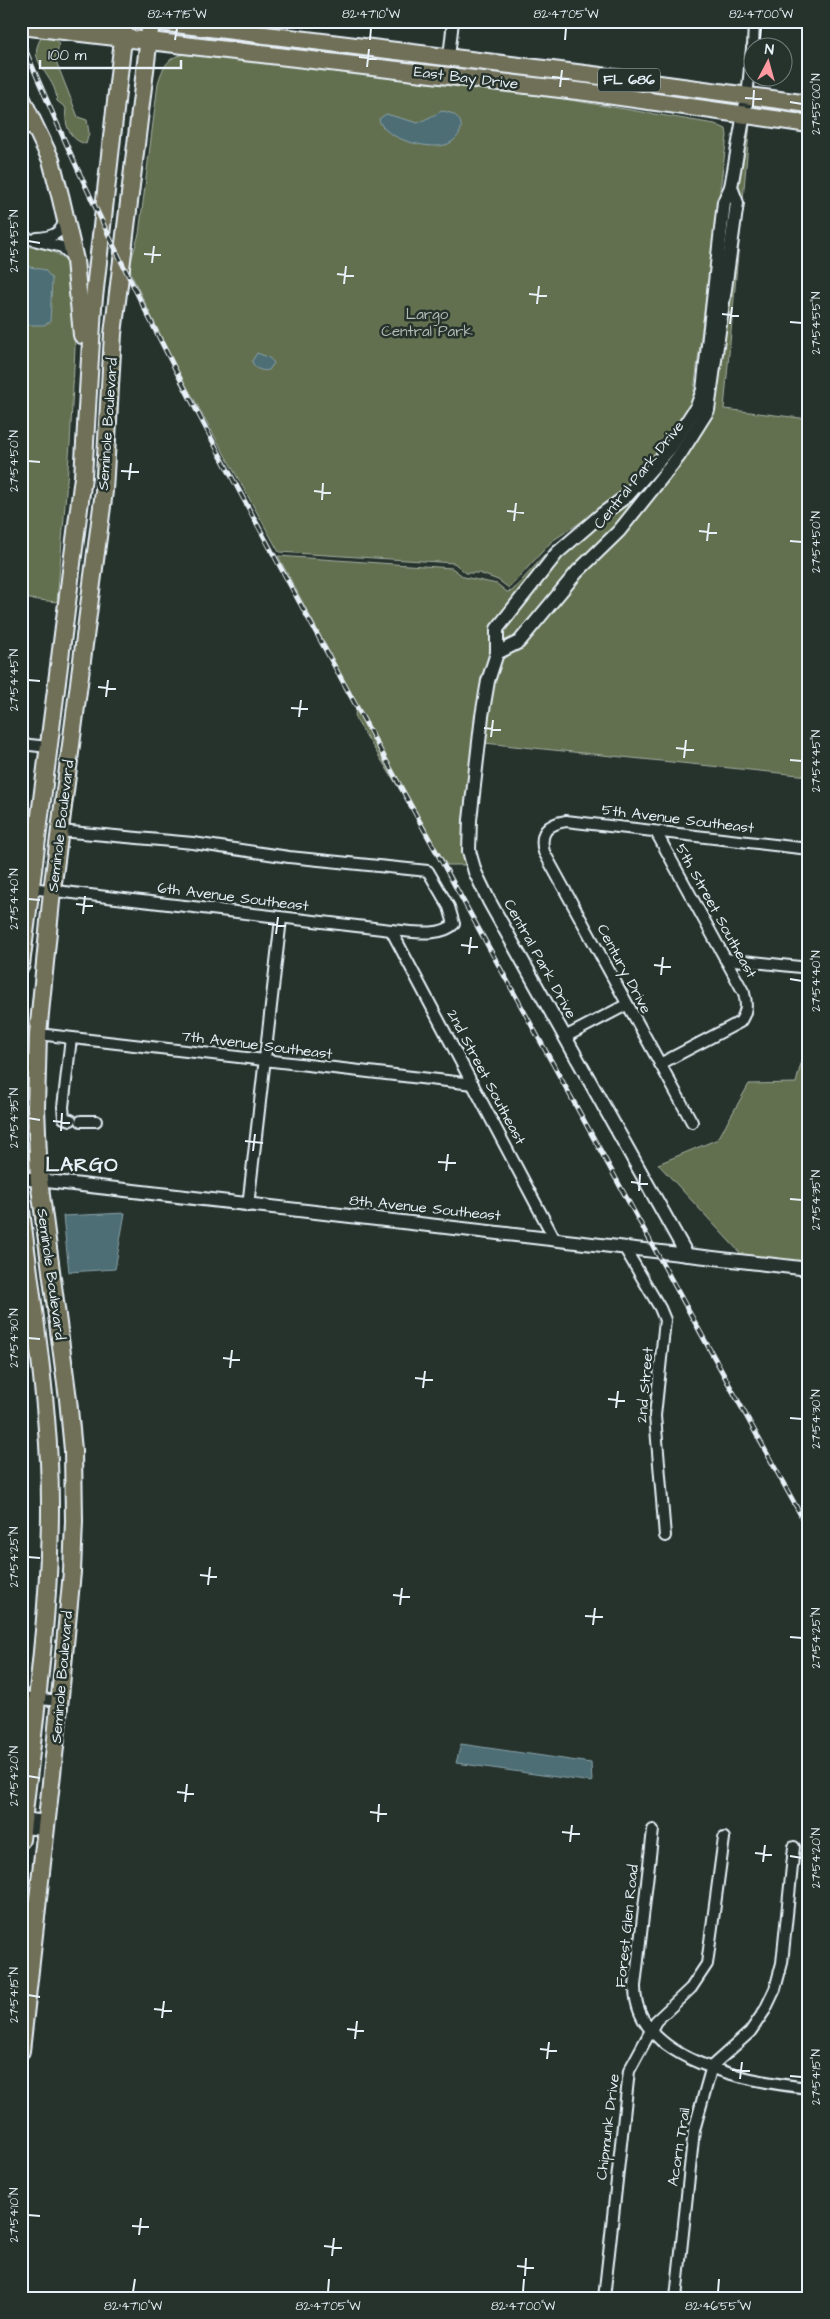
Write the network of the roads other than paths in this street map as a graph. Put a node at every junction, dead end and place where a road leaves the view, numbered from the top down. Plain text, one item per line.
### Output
1 (151, 21) edge
2 (453, 21) edge
3 (754, 21) edge
4 (21, 26) edge
5 (124, 29) edge
6 (753, 38) edge
7 (149, 40) junction
8 (449, 57) junction
9 (748, 88) edge
10 (21, 97) edge
11 (747, 97) junction
12 (809, 104) edge
13 (743, 115) junction
14 (809, 124) edge
15 (29, 128) edge
16 (731, 187) junction
17 (64, 218) junction
18 (25, 238) edge
19 (75, 260) junction
20 (89, 372) junction
21 (87, 413) junction
22 (110, 414) junction
23 (72, 574) junction
24 (94, 577) junction
25 (497, 653) junction
26 (21, 744) edge
27 (48, 747) junction
28 (71, 752) junction
29 (546, 828) joint
30 (60, 831) junction
31 (656, 832) junction
32 (809, 849) edge
33 (30, 888) junction
34 (52, 891) junction
35 (282, 919) junction
36 (391, 930) junction
37 (725, 959) junction
38 (21, 965) edge
39 (809, 968) edge
40 (626, 1004) junction
41 (38, 1034) junction
42 (565, 1036) junction
43 (70, 1038) junction
44 (265, 1062) junction
45 (660, 1064) junction
46 (473, 1084) junction
47 (96, 1122) dead end
48 (692, 1122) dead end
49 (21, 1178) edge
50 (39, 1180) junction
51 (248, 1206) junction
52 (21, 1210) edge
53 (554, 1238) junction
54 (624, 1247) junction
55 (687, 1255) junction
56 (809, 1268) edge
57 (664, 1536) dead end
58 (29, 1698) edge
59 (60, 1701) junction
60 (22, 1826) edge
61 (47, 1826) junction
62 (653, 1830) dead end
63 (724, 1838) dead end
64 (794, 1847) dead end
65 (650, 2030) junction
66 (21, 2050) edge
67 (712, 2066) junction
68 (809, 2088) edge
69 (604, 2298) edge
70 (676, 2298) edge

1 - 7 main road, Seminole Boulevard
1 - 8 main road, East Bay Drive / FL 686
2 - 8 street
3 - 6 street
4 - 5 main road, East Bay Drive
5 - 7 main road, East Bay Drive / FL 686
5 - 20 main road, Seminole Boulevard
7 - 13 main road, East Bay Drive / FL 686
7 - 22 main road, Seminole Boulevard
8 - 11 main road, East Bay Drive / FL 686
9 - 11 street
10 - 15 main road
11 - 12 main road, East Bay Drive / FL 686
11 - 13 street, Central Park Drive
13 - 14 main road, East Bay Drive / FL 686
13 - 16 street, Central Park Drive
15 - 17 main road
16 - 25 street, Central Park Drive
16 - 25 street, Central Park Drive
17 - 18 street
17 - 19 main road
18 - 19 street
19 - 20 main road
20 - 21 main road, Seminole Boulevard
21 - 22 main road
21 - 23 main road, Seminole Boulevard
22 - 24 main road, Seminole Boulevard
23 - 24 main road
23 - 27 main road, Seminole Boulevard
24 - 28 main road, Seminole Boulevard
25 - 42 street, Central Park Drive
26 - 27 street
27 - 28 main road
27 - 33 main road, Seminole Boulevard
28 - 30 main road, Seminole Boulevard
29 - 31 street, 5th Avenue Southeast
29 - 40 street, Century Drive
30 - 34 main road, Seminole Boulevard
30 - 36 street, 6th Avenue Southeast
31 - 32 street, 5th Avenue Southeast
31 - 37 street, 5th Street Southeast
33 - 34 street, 6th Avenue Southeast
33 - 38 main road, Seminole Boulevard
34 - 35 street, 6th Avenue Southeast
34 - 41 main road, Seminole Boulevard
35 - 36 street, 6th Avenue Southeast
35 - 44 street
36 - 46 street, 2nd Street Southeast
37 - 39 street
37 - 45 street, 5th Street Southeast
40 - 42 street
40 - 45 street, Century Drive
41 - 43 street, 7th Avenue Southeast
41 - 50 main road, Seminole Boulevard
42 - 55 street, Central Park Drive
43 - 44 street, 7th Avenue Southeast
43 - 47 street
44 - 46 street, 7th Avenue Southeast
44 - 51 street
45 - 48 street, Century Drive
46 - 53 street, 2nd Street Southeast
49 - 50 street, 8th Avenue Southeast
50 - 51 street, 8th Avenue Southeast
50 - 59 main road, Seminole Boulevard
51 - 53 street, 8th Avenue Southeast
52 - 58 main road, Seminole Boulevard
53 - 54 street, 8th Avenue Southeast
54 - 55 street, 8th Avenue Southeast
54 - 57 street, 2nd Street
55 - 56 street, 8th Avenue Southeast
58 - 59 street
58 - 60 main road, Seminole Boulevard
59 - 61 main road, Seminole Boulevard
60 - 61 street
61 - 66 main road, Seminole Boulevard
62 - 65 street, Forest Glen Road
63 - 65 street, Chipmunk Drive
64 - 67 street
65 - 67 street, Forest Glen Road
65 - 69 street, Chipmunk Drive
67 - 68 street, Forest Glen Road
67 - 70 street, Acorn Trail

